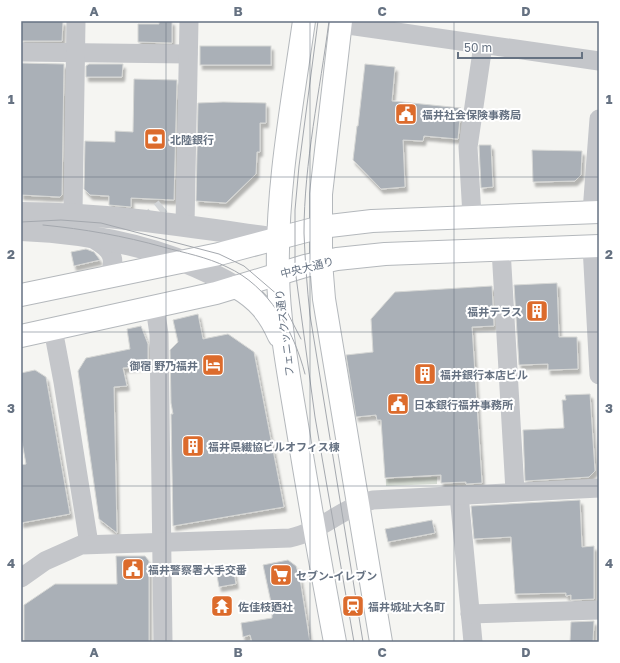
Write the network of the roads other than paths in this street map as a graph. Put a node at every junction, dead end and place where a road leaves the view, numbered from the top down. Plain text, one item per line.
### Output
1 (76, 21) edge
2 (189, 21) edge
3 (304, 21) edge
4 (341, 23) edge
5 (483, 45) junction
6 (21, 52) edge
7 (76, 53) junction
8 (188, 54) junction
9 (599, 62) edge
10 (599, 119) edge
11 (596, 212) edge
12 (21, 213) edge
13 (73, 213) junction
14 (472, 216) junction
15 (185, 225) junction
16 (321, 227) junction
17 (21, 230) edge
18 (90, 237) junction
19 (278, 239) junction
20 (596, 246) edge
21 (501, 249) junction
22 (182, 260) junction
23 (320, 262) junction
24 (278, 274) junction
25 (95, 280) junction
26 (236, 287) junction
27 (21, 295) edge
28 (154, 307) junction
29 (53, 329) junction
30 (21, 336) edge
31 (284, 347) junction
32 (598, 355) edge
33 (599, 375) edge
34 (599, 488) edge
35 (515, 491) junction
36 (459, 495) junction
37 (358, 506) junction
38 (313, 530) junction
39 (162, 543) junction
40 (89, 544) junction
41 (21, 578) edge
42 (599, 610) edge
43 (470, 614) junction
44 (163, 642) edge
45 (335, 642) edge
46 (381, 642) edge
47 (474, 642) edge

1 - 7 street
2 - 8 street
3 - 19 main road, フェニックス通り
4 - 5 street
4 - 16 main road
5 - 9 street
5 - 14 street
6 - 7 street
7 - 8 street
7 - 13 street
8 - 15 street
10 - 11 street
11 - 14 main road
12 - 13 street
13 - 15 street
14 - 16 main road
15 - 19 street
16 - 19 main road
16 - 23 main road
17 - 18 street
18 - 22 street
18 - 25 street
19 - 22 main road
19 - 24 main road, フェニックス通り
20 - 21 main road, 中央大通り
20 - 32 street
21 - 23 main road, 中央大通り
21 - 35 street
22 - 25 main road
22 - 26 street
23 - 24 main road, 中央大通り
23 - 37 main road
24 - 26 main road, 中央大通り
24 - 31 main road, フェニックス通り
25 - 27 main road
26 - 28 main road, 中央大通り
26 - 31 main road
28 - 29 main road, 中央大通り
28 - 39 street
29 - 30 main road, 中央大通り
29 - 40 street
31 - 38 main road, フェニックス通り
32 - 33 street
34 - 35 street
35 - 36 street
36 - 37 street
36 - 43 street
37 - 38 street
37 - 46 main road
38 - 39 street
38 - 45 main road, フェニックス通り
39 - 40 street
39 - 44 street
40 - 41 street
42 - 43 street
43 - 47 street

